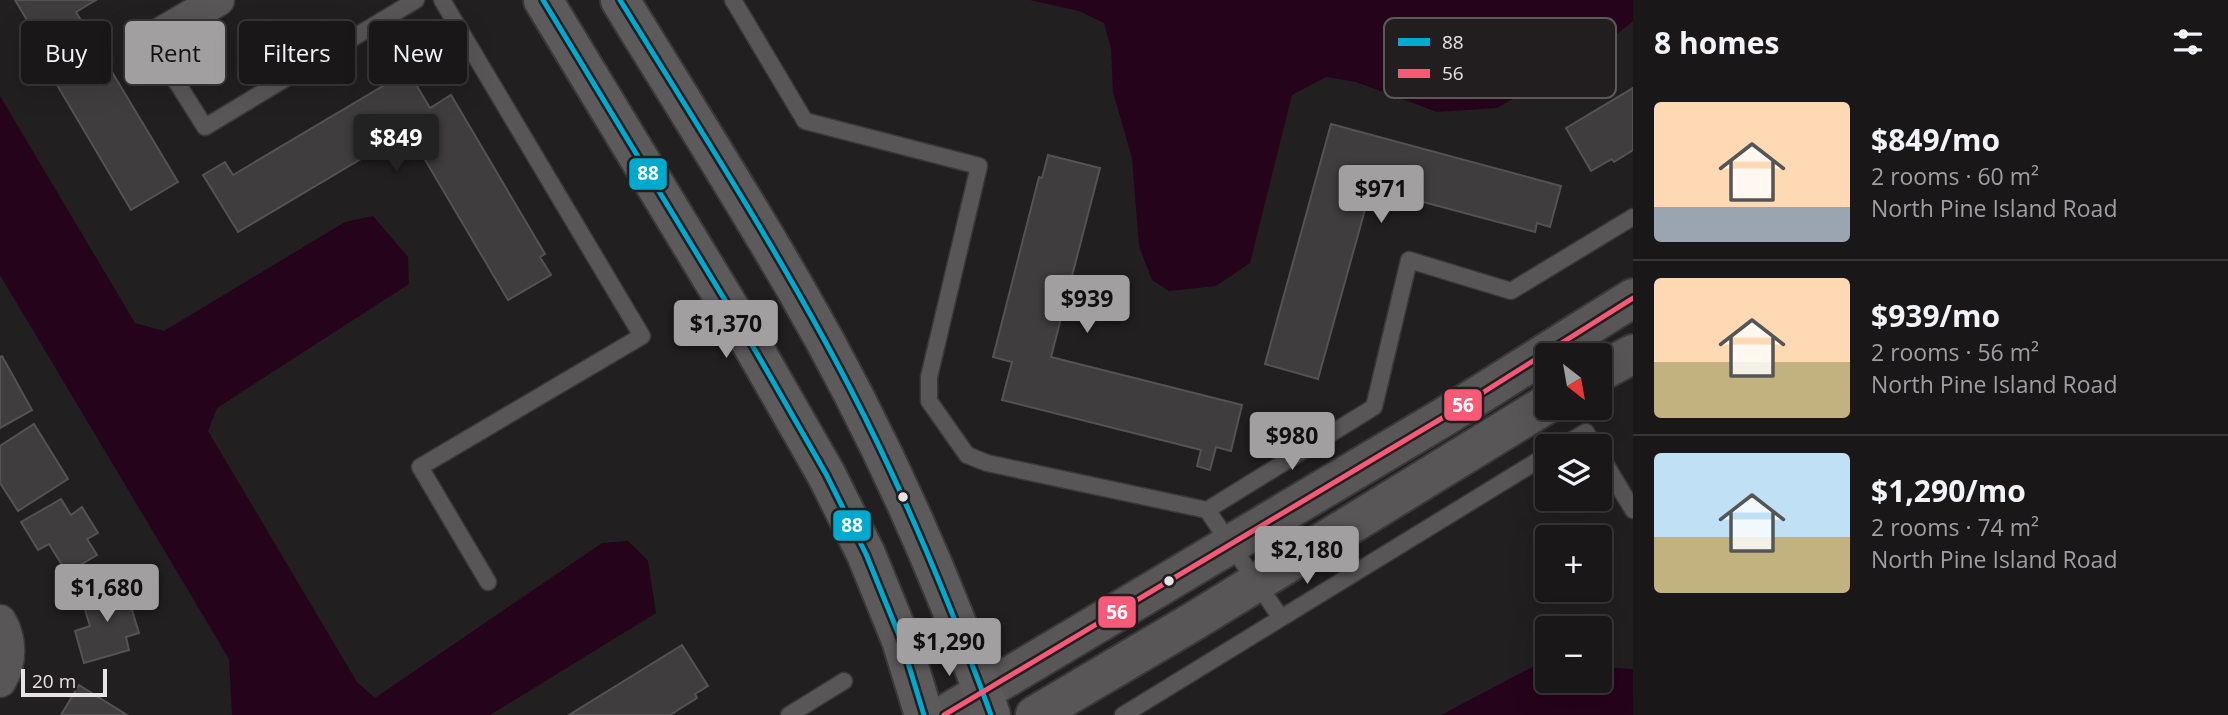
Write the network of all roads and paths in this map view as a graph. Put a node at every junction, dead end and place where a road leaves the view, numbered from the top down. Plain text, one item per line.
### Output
1 (218, 0) edge
2 (416, 0) edge
3 (442, 0) edge
4 (542, 0) edge
5 (620, 0) edge
6 (733, 0) edge
7 (182, 21) edge
8 (178, 84) edge
9 (1633, 217) edge
10 (1633, 298) edge
11 (1633, 354) edge
12 (1612, 365) edge
13 (1535, 411) edge
14 (1535, 462) edge
15 (1612, 475) edge
16 (1207, 510) junction
17 (1633, 510) edge
18 (1232, 544) junction
19 (488, 582) dead end
20 (1257, 582) junction
21 (1280, 618) junction
22 (0, 621) edge
23 (4, 674) edge
24 (844, 681) dead end
25 (987, 704) edge
26 (789, 715) edge
27 (923, 715) edge
28 (944, 715) edge
29 (1035, 715) edge
30 (1123, 715) edge

1 - 7 street
2 - 8 lane
3 - 19 lane
4 - 27 main road
5 - 25 main road
6 - 16 lane
9 - 16 lane
10 - 18 street
11 - 12 street
13 - 20 street
14 - 21 lane
15 - 17 lane
16 - 18 lane
18 - 20 lane
18 - 25 street
20 - 21 lane
20 - 29 street
21 - 30 lane
22 - 23 street
24 - 26 lane
25 - 28 street

